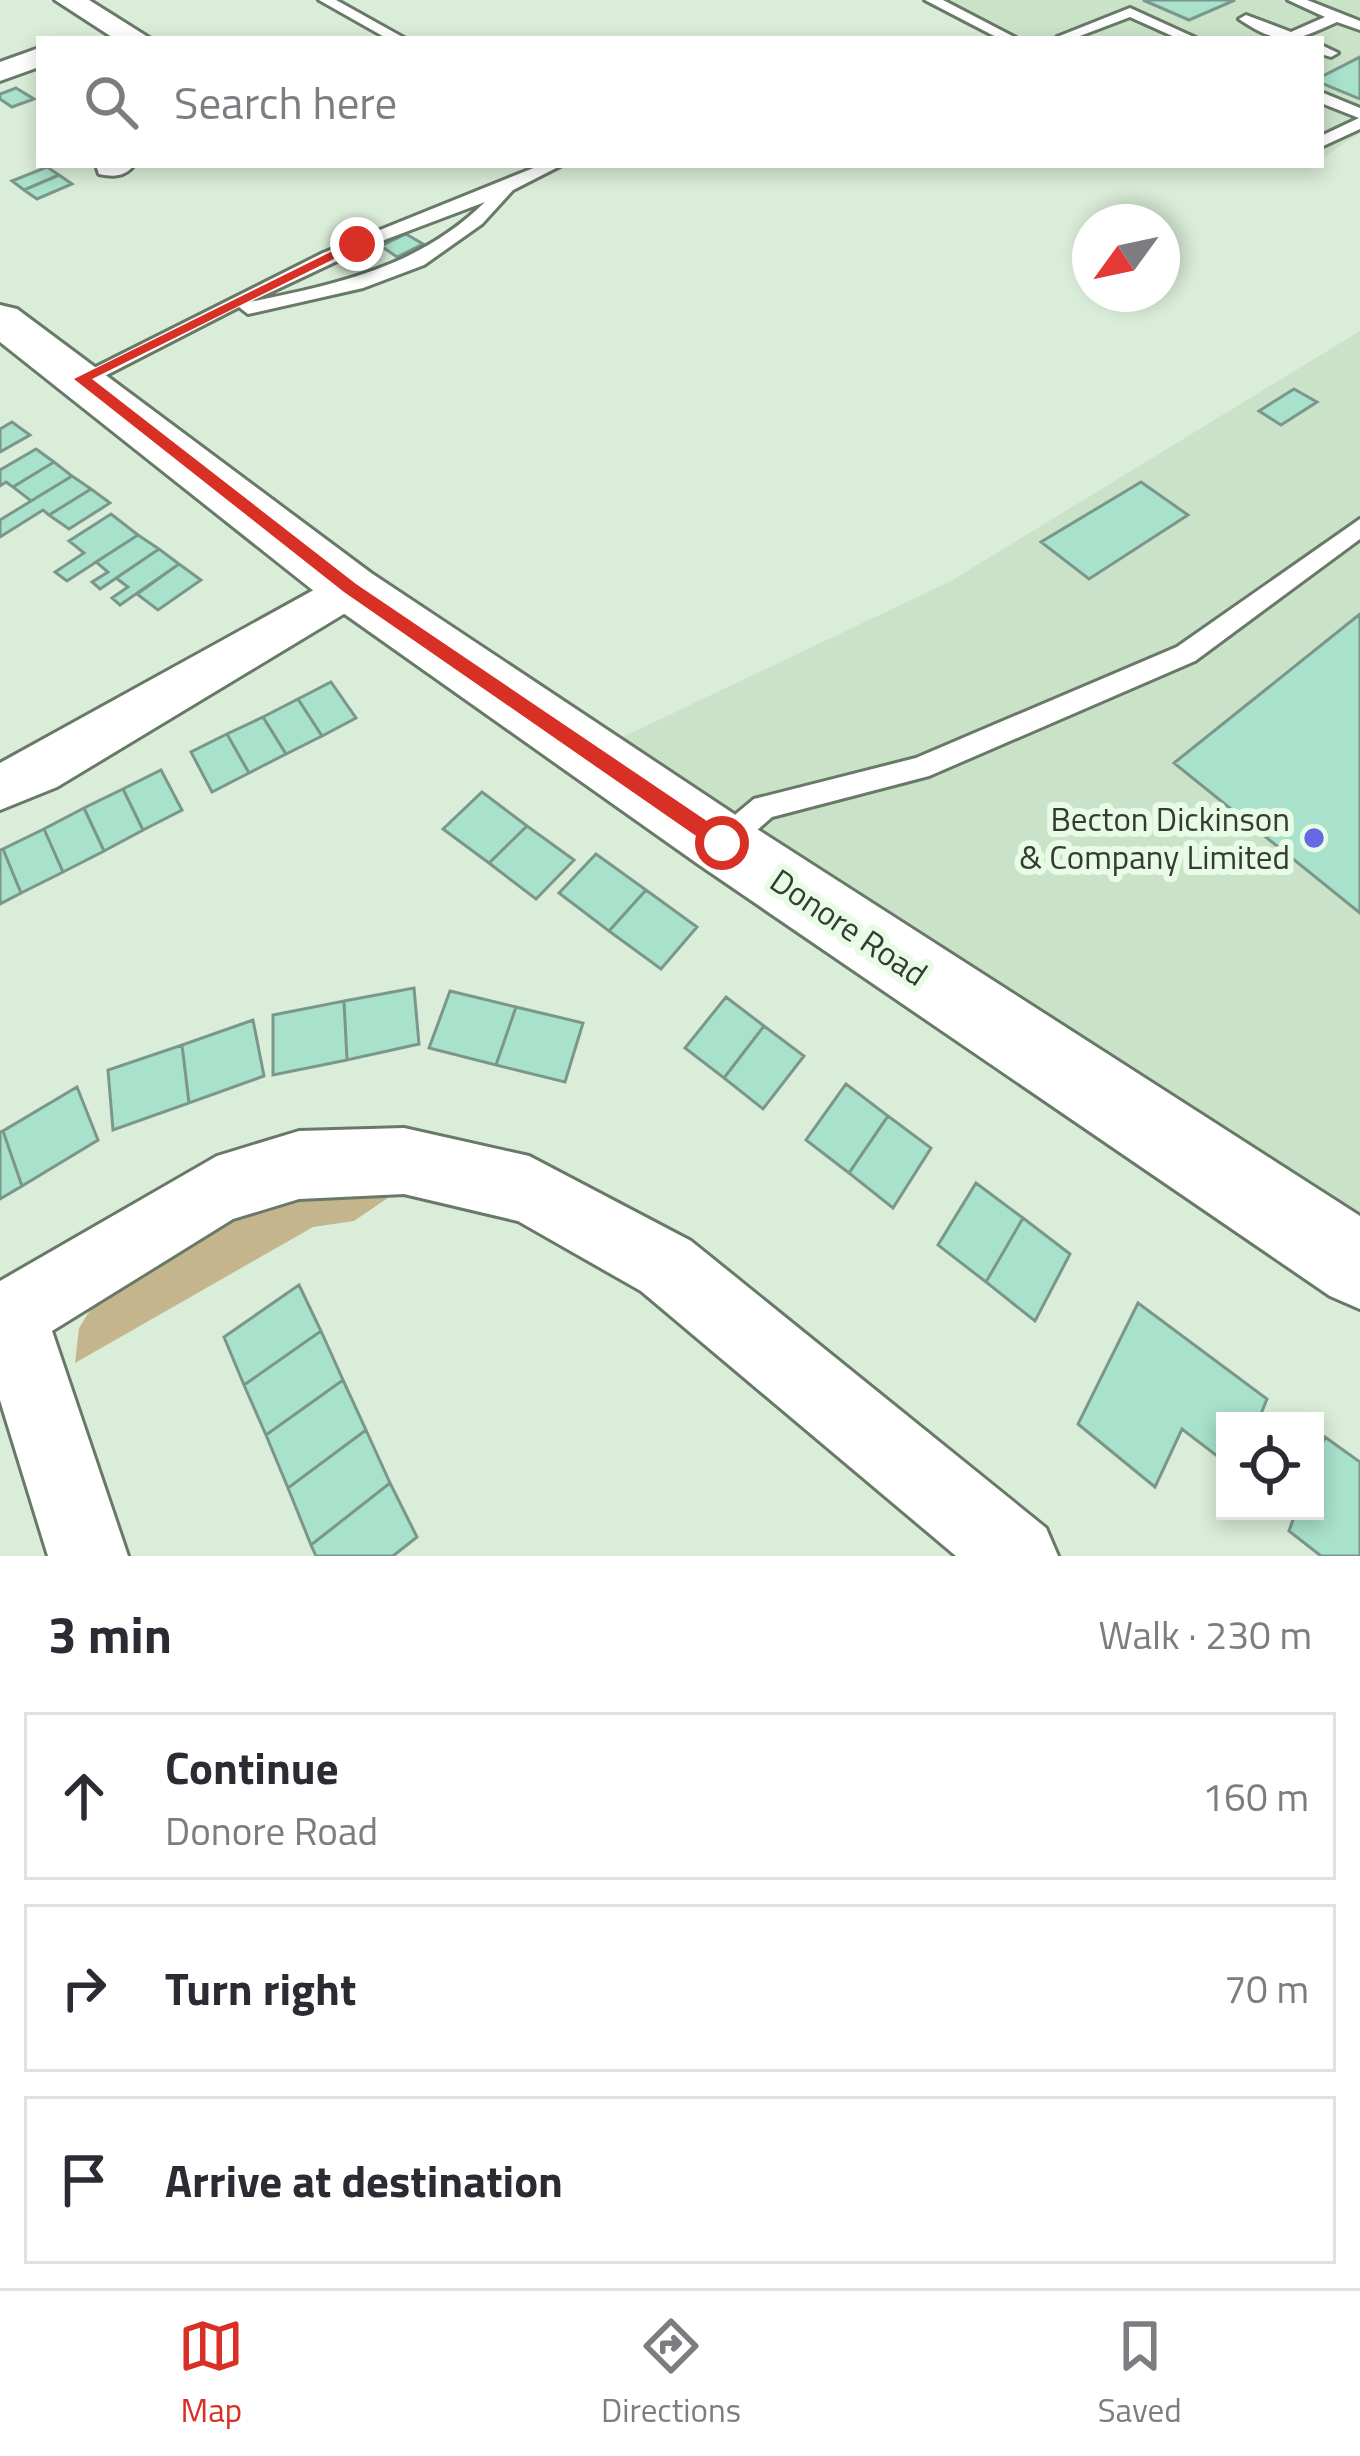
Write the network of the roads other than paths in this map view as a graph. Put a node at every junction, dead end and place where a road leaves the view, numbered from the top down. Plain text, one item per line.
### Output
1 (69, 0) edge
2 (326, 0) edge
3 (932, 0) edge
4 (1295, 0) edge
5 (1337, 16) junction
6 (1246, 19) dead end
7 (1360, 26) edge
8 (127, 34) edge
9 (393, 36) edge
10 (1005, 36) edge
11 (1069, 36) edge
12 (1184, 36) edge
13 (1286, 36) edge
14 (1295, 36) edge
15 (36, 58) edge
16 (0, 72) edge
17 (1324, 99) edge
18 (1360, 119) edge
19 (1324, 140) edge
20 (548, 168) edge
21 (505, 191) junction
22 (208, 316) junction
23 (0, 319) edge
24 (82, 379) junction
25 (1360, 526) edge
26 (350, 588) junction
27 (0, 787) edge
28 (722, 843) junction
29 (1360, 1266) edge
30 (5, 1318) edge
31 (88, 1556) edge
32 (1018, 1556) edge

1 - 8 street
2 - 9 lane
3 - 10 lane
4 - 5 lane
5 - 7 lane
5 - 14 lane
6 - 13 lane
11 - 12 lane
15 - 16 street
17 - 18 lane
18 - 19 lane
20 - 21 lane
21 - 22 lane
21 - 22 lane
22 - 24 lane
23 - 24 street, Donore Road
24 - 26 street, Donore Road
25 - 28 lane
26 - 27 street
26 - 28 street, Donore Road
28 - 29 street, Donore Road
30 - 31 street
30 - 32 street

